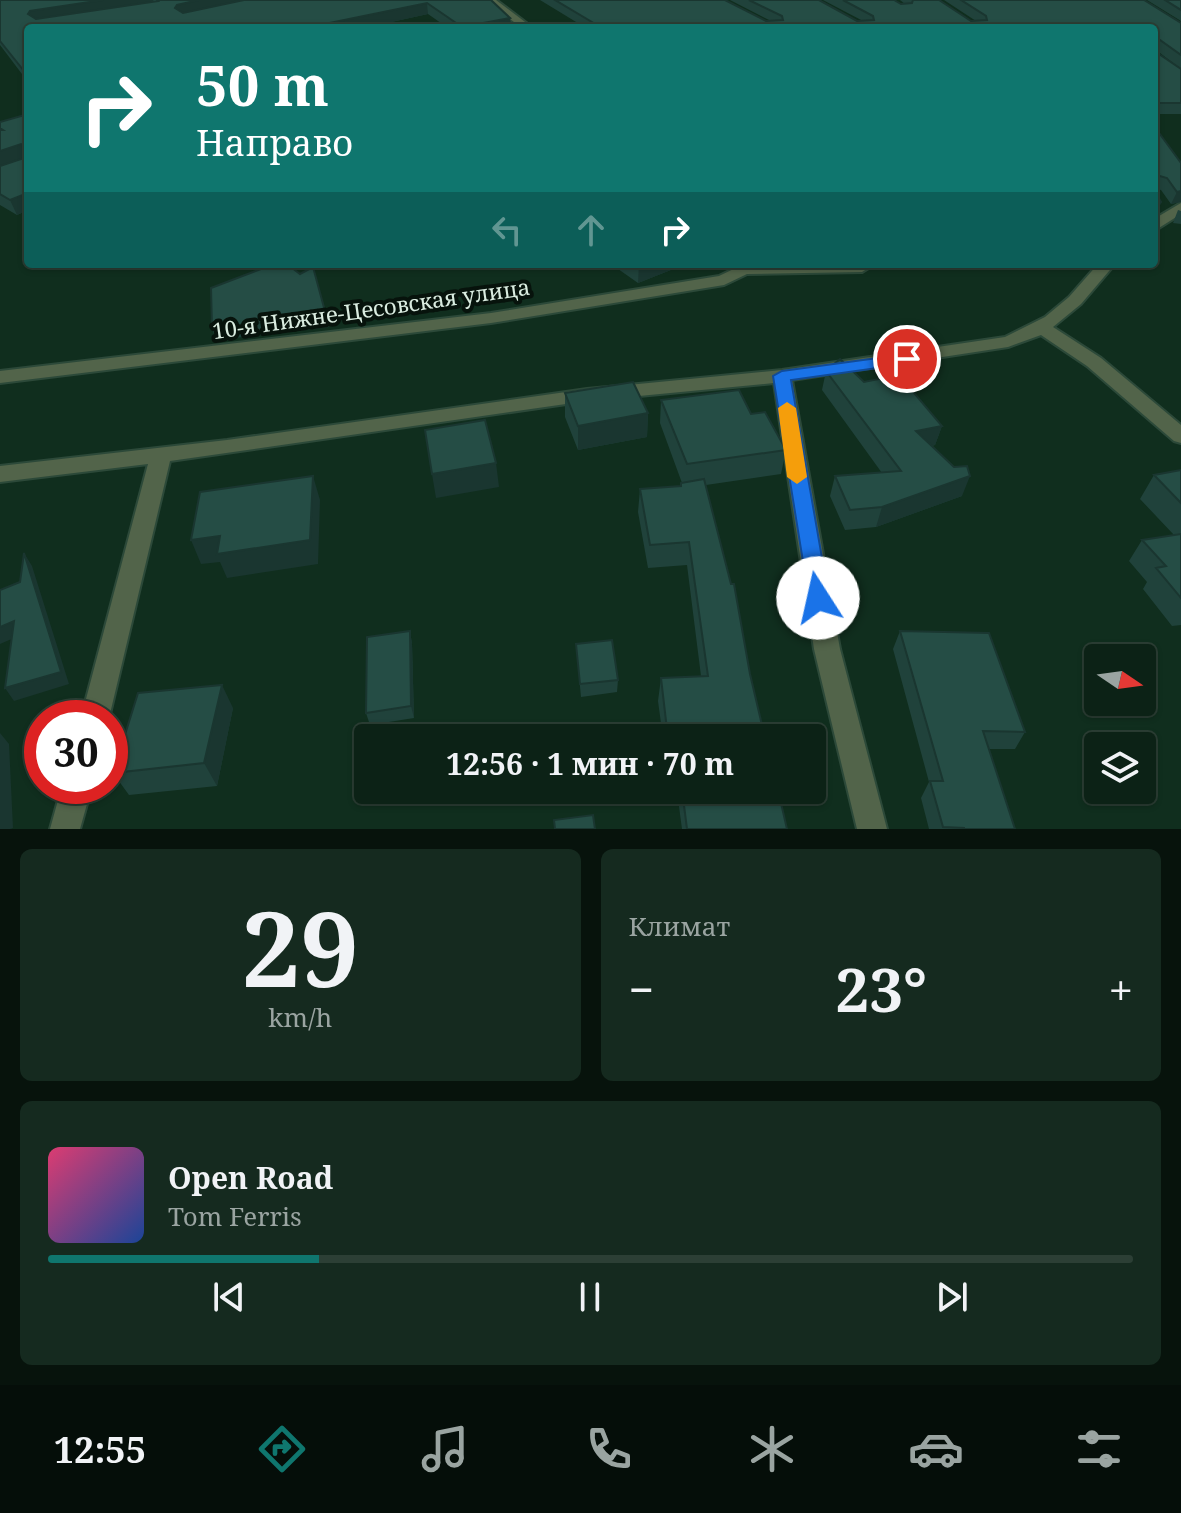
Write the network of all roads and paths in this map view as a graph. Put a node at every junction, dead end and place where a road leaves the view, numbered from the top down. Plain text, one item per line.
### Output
1 (490, 0) edge
2 (523, 24) edge
3 (1181, 207) edge
4 (1160, 216) edge
5 (739, 268) edge
6 (1103, 268) edge
7 (1043, 328) junction
8 (782, 376) junction
9 (0, 377) edge
10 (1181, 436) edge
11 (161, 455) junction
12 (0, 474) edge
13 (100, 700) edge
14 (72, 804) edge
15 (65, 829) edge
16 (872, 829) edge

1 - 2 street
3 - 4 street
5 - 9 street, 10-я Нижне-Цесовская улица
6 - 7 street
7 - 8 street
7 - 10 street
8 - 11 street
8 - 16 street
11 - 12 street
11 - 13 street
14 - 15 street

